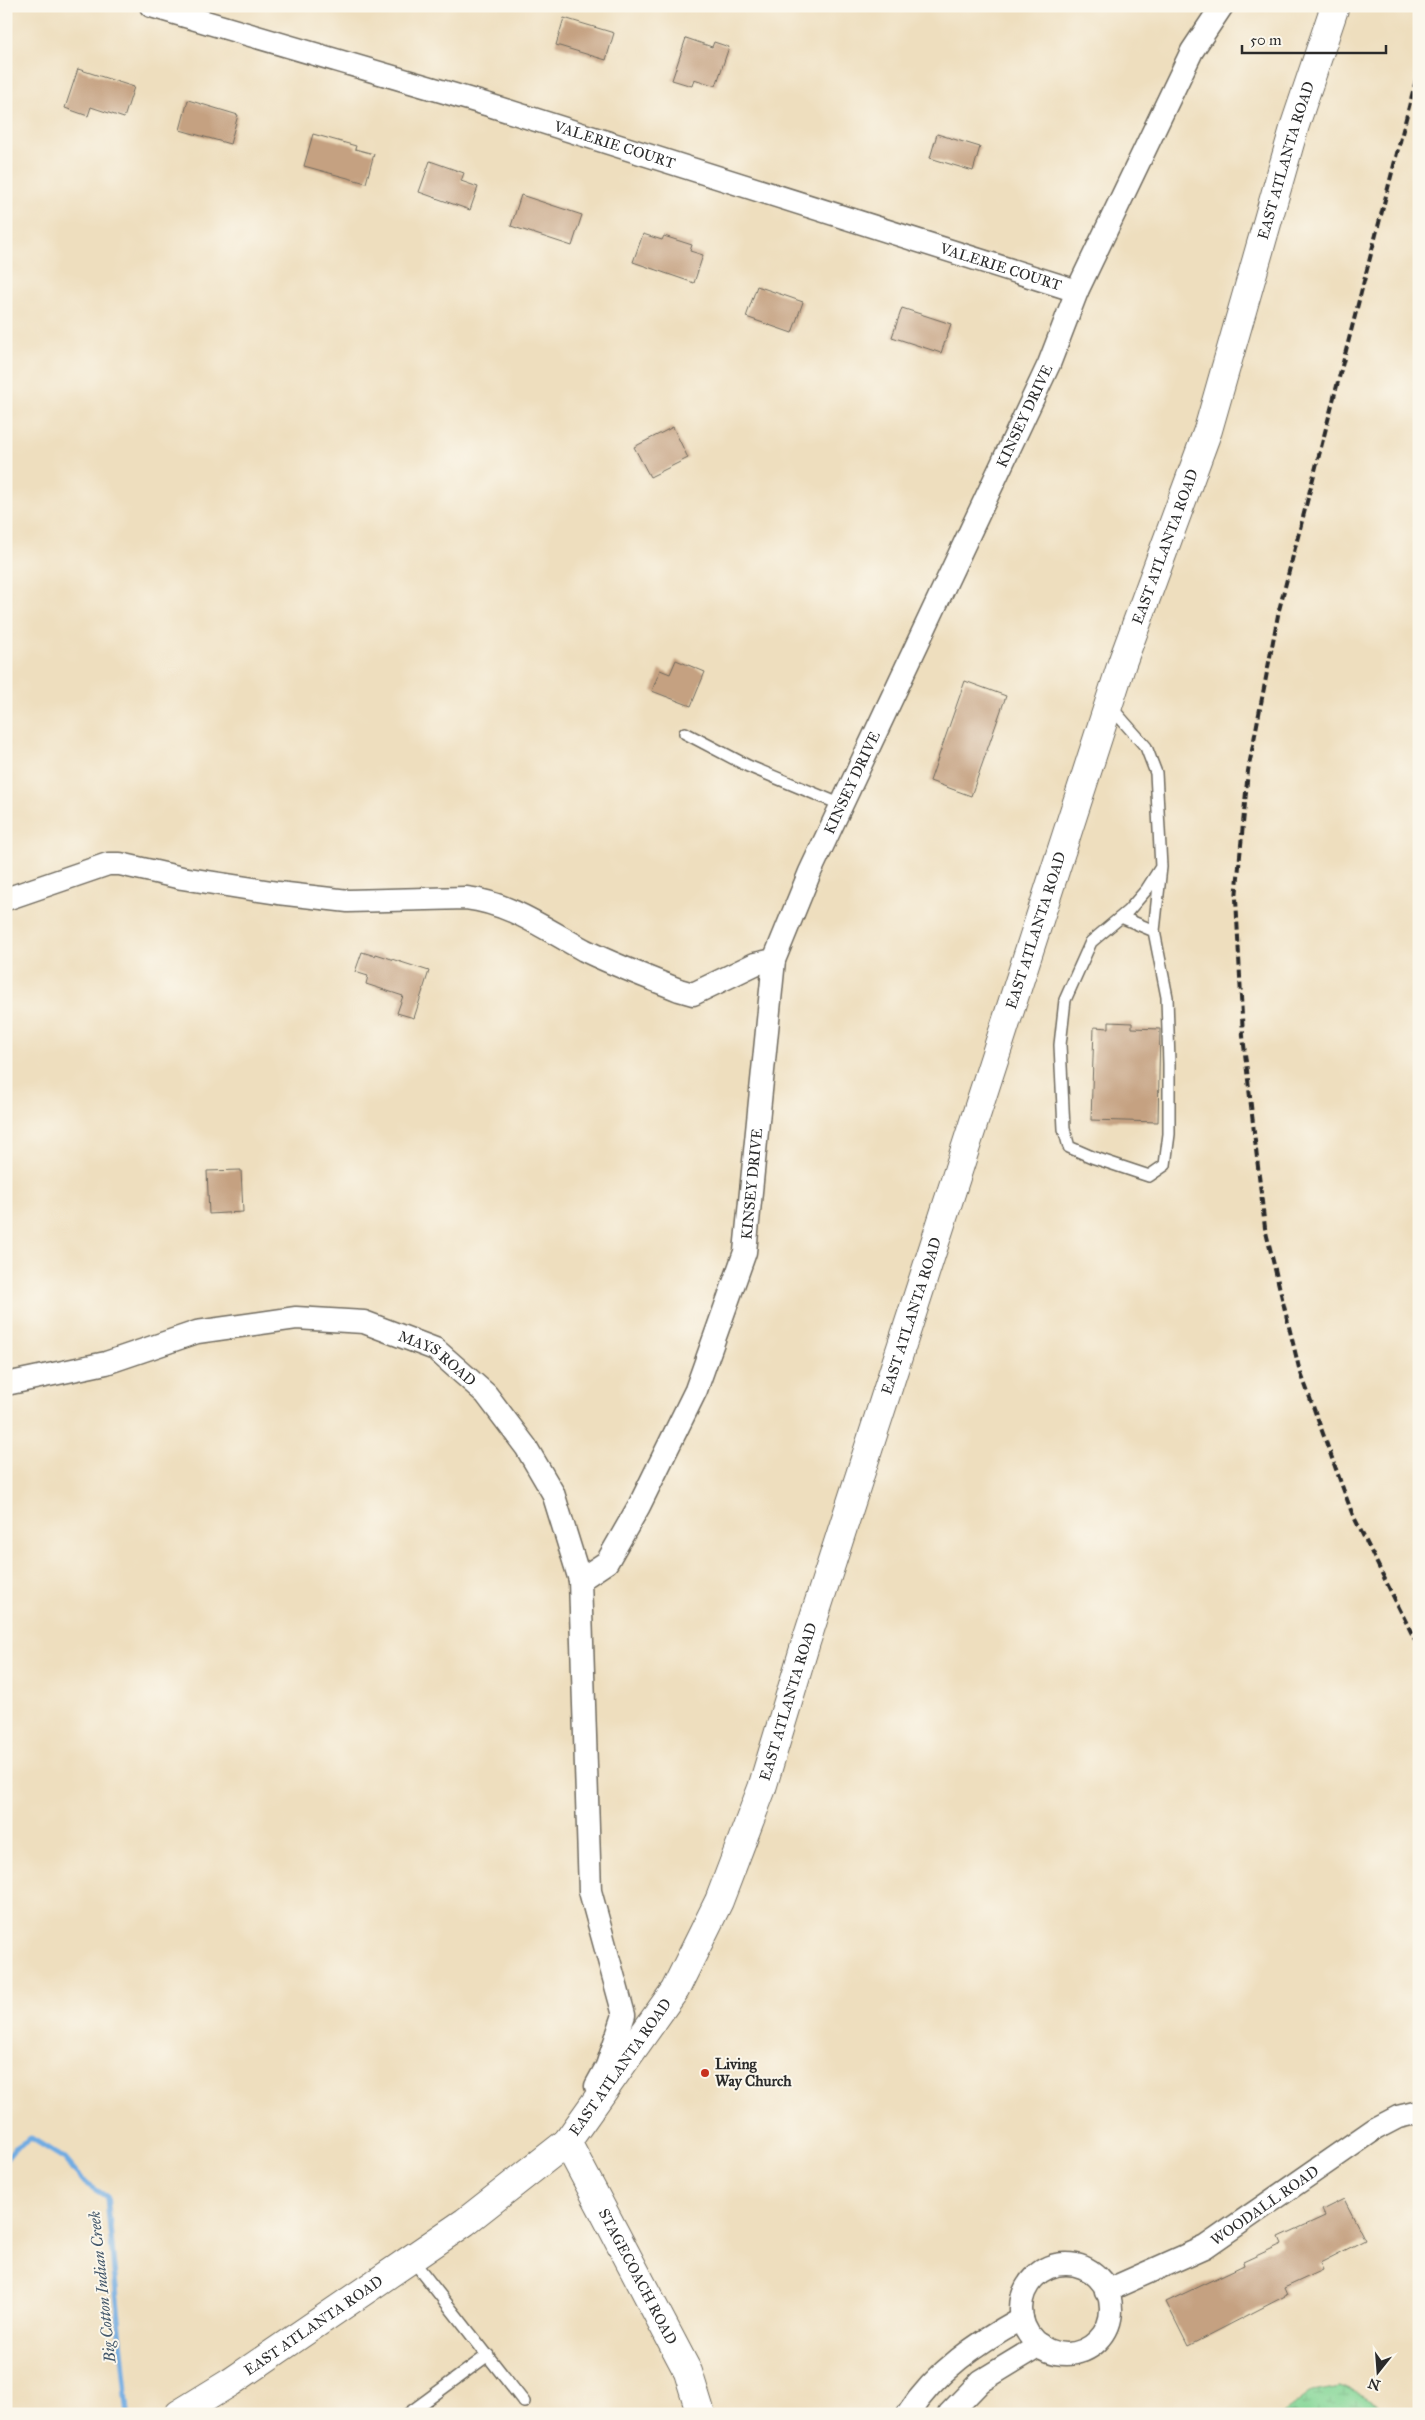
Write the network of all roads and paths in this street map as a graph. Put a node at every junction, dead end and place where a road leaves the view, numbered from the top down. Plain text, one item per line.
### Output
1 (151, 6) edge
2 (1222, 6) edge
3 (1335, 6) edge
4 (1077, 291) junction
5 (1108, 704) junction
6 (685, 734) dead end
7 (842, 804) junction
8 (1161, 867) junction
9 (6, 899) edge
10 (1121, 917) junction
11 (1154, 931) junction
12 (774, 960) junction
13 (6, 1384) edge
14 (580, 1580) junction
15 (1419, 2112) edge
16 (567, 2142) junction
17 (411, 2258) junction
18 (1106, 2291) junction
19 (1022, 2318) junction
20 (1040, 2345) junction
21 (488, 2356) junction
22 (524, 2402) dead end
23 (179, 2414) edge
24 (408, 2414) edge
25 (702, 2414) edge
26 (908, 2414) edge
27 (949, 2414) edge

1 - 4 street, VALERIE COURT
2 - 4 street, KINSEY DRIVE
3 - 5 street, EAST ATLANTA ROAD
4 - 7 street, KINSEY DRIVE
5 - 8 lane
5 - 16 street, EAST ATLANTA ROAD
6 - 7 lane
7 - 12 street, KINSEY DRIVE
8 - 10 lane
8 - 11 lane
9 - 12 street
10 - 11 lane
10 - 11 lane
12 - 14 street, KINSEY DRIVE
13 - 14 street, MAYS ROAD
14 - 16 street, MAYS ROAD
15 - 18 street, WOODALL ROAD
16 - 17 street, EAST ATLANTA ROAD
16 - 25 street, STAGECOACH ROAD
17 - 21 lane
17 - 23 street, EAST ATLANTA ROAD
18 - 19 street
18 - 20 street
19 - 20 street
19 - 26 street
20 - 27 street
21 - 22 lane
21 - 24 lane

